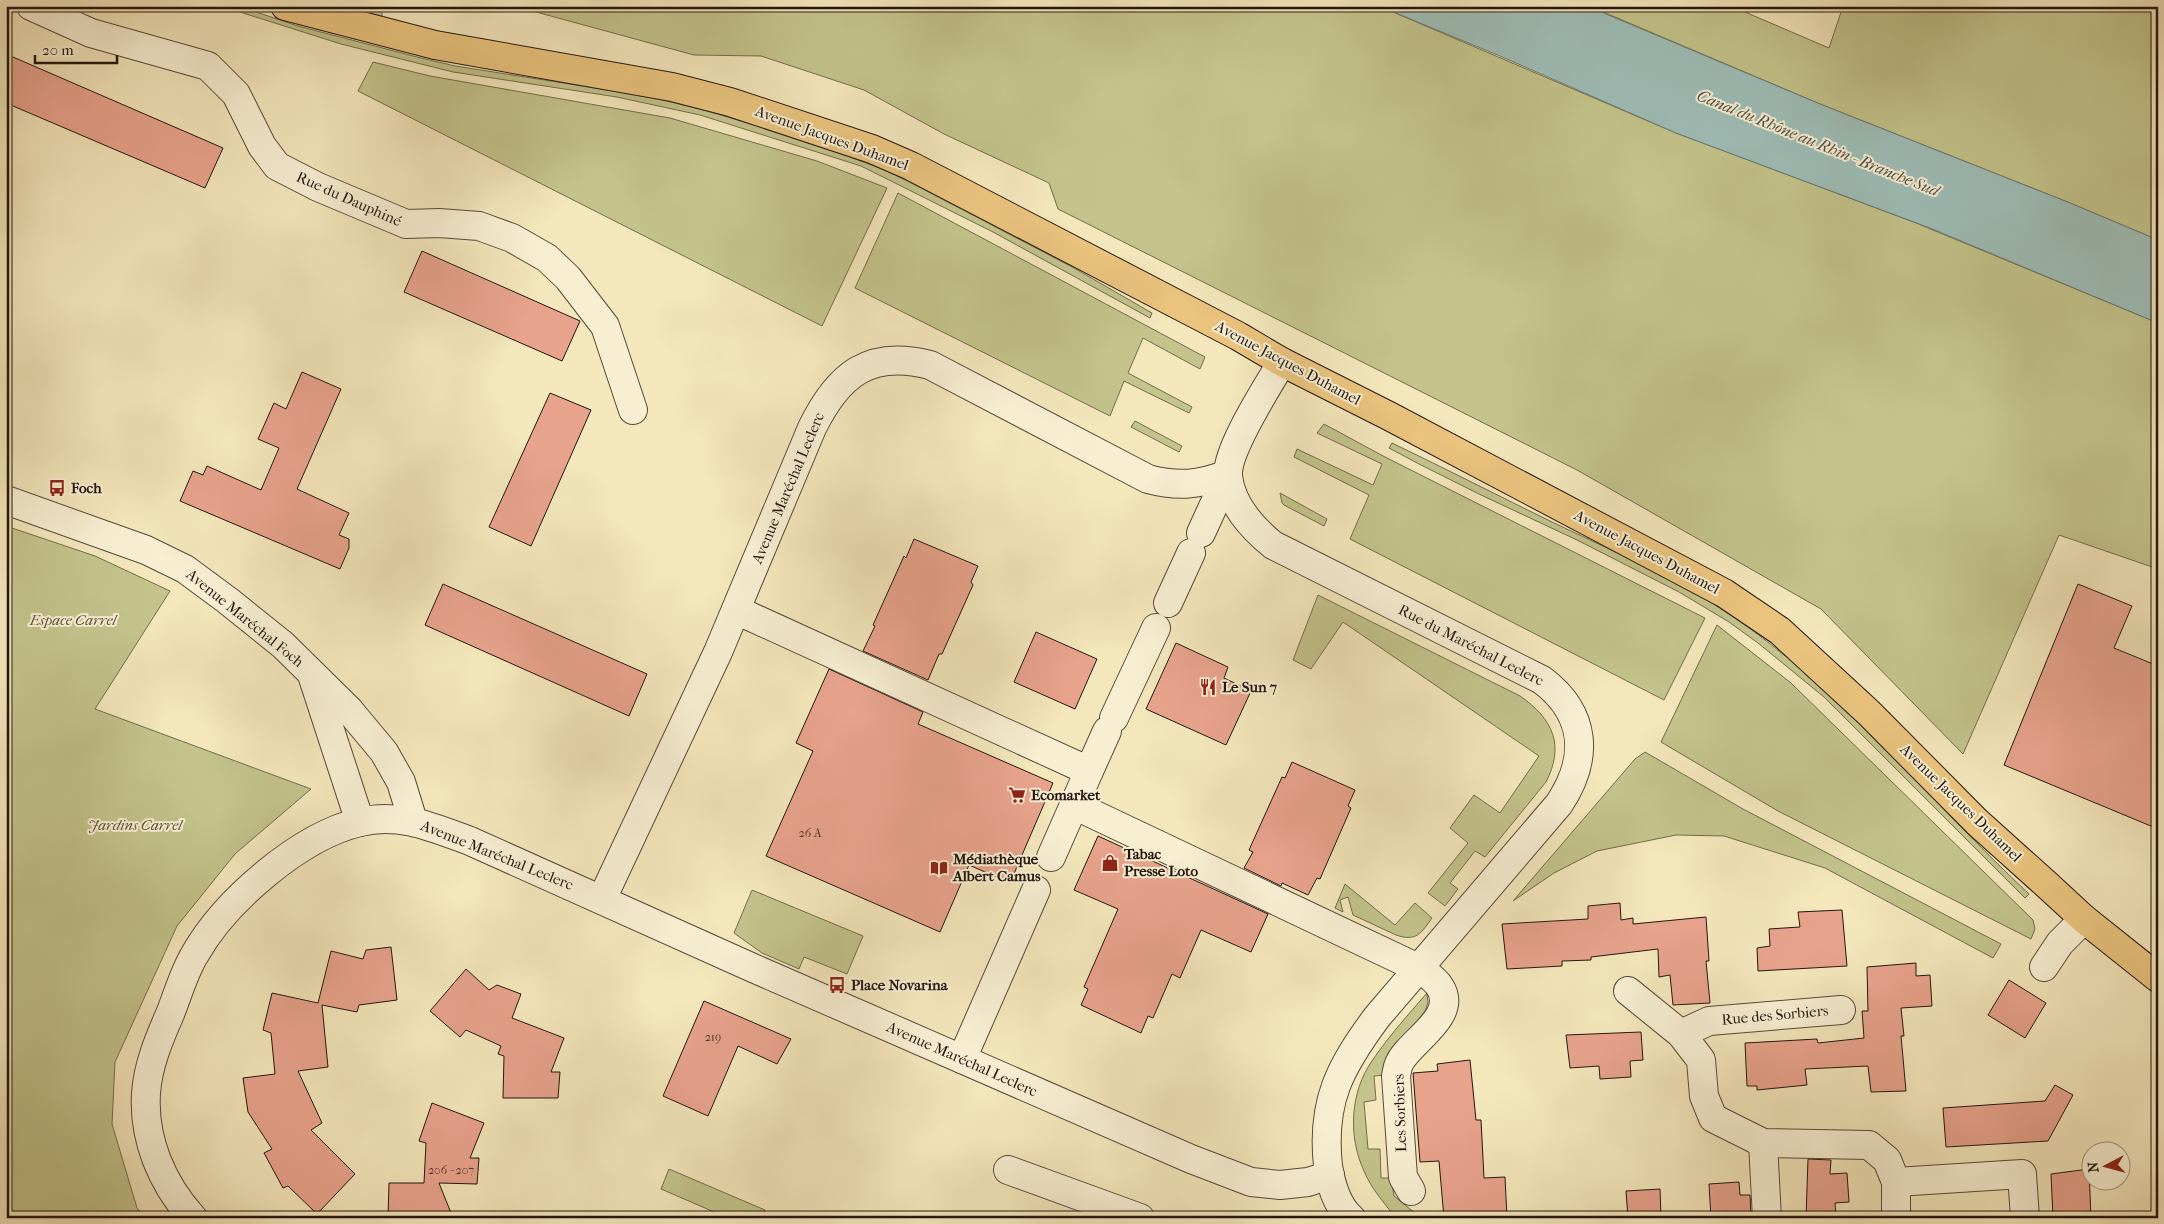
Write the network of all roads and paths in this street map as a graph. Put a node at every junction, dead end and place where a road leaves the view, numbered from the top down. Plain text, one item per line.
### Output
1 (31, 6) edge
2 (284, 6) edge
3 (1282, 362) junction
4 (633, 410) dead end
5 (1228, 474) junction
6 (6, 500) edge
7 (1168, 603) dead end
8 (736, 610) junction
9 (1156, 628) dead end
10 (311, 671) junction
11 (1089, 771) junction
12 (1074, 805) junction
13 (413, 821) junction
14 (360, 822) junction
15 (1051, 857) dead end
16 (1036, 890) dead end
17 (602, 899) junction
18 (2084, 919) junction
19 (2044, 967) dead end
20 (1420, 969) junction
21 (2158, 978) edge
22 (1628, 991) dead end
23 (1841, 1010) dead end
24 (1681, 1034) junction
25 (962, 1059) junction
26 (1763, 1143) junction
27 (1008, 1170) dead end
28 (1330, 1175) junction
29 (1896, 1182) junction
30 (1411, 1191) dead end
31 (193, 1218) edge
32 (1140, 1218) edge
33 (1351, 1218) edge
34 (1767, 1218) edge
35 (1896, 1218) edge
36 (2025, 1218) edge

1 - 4 street, Rue du Dauphiné
2 - 3 main road, Avenue Jacques Duhamel
3 - 5 street
3 - 18 main road, Avenue Jacques Duhamel
5 - 7 street
5 - 8 street, Avenue Maréchal Leclerc
5 - 20 street, Rue du Maréchal Leclerc
6 - 10 street, Avenue Maréchal Foch
8 - 11 street
8 - 17 street, Avenue Maréchal Leclerc
9 - 11 street
10 - 13 street, Avenue Maréchal Foch
10 - 14 street
11 - 12 street
12 - 15 street
12 - 20 street, Les Sorbiers
13 - 14 street, Avenue Maréchal Leclerc
13 - 17 street, Avenue Maréchal Leclerc
14 - 31 street, Avenue Maréchal Leclerc
16 - 25 street
17 - 25 street, Avenue Maréchal Leclerc
18 - 19 street
18 - 21 main road, Avenue Jacques Duhamel
20 - 28 street, Rue du Maréchal Leclerc
20 - 30 street, Les Sorbiers
22 - 24 street
23 - 24 street, Rue des Sorbiers
24 - 26 street
25 - 28 street, Avenue Maréchal Leclerc
26 - 29 street
26 - 34 street
27 - 32 street
28 - 33 street, Rue du Maréchal Leclerc
29 - 35 street
29 - 36 street

